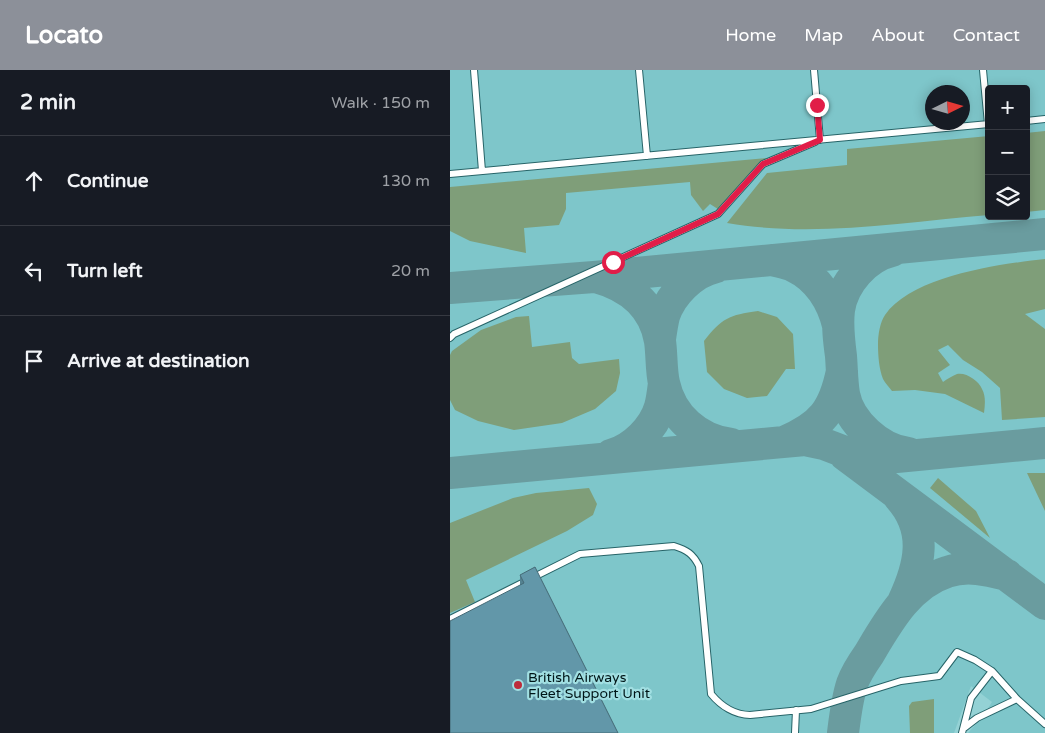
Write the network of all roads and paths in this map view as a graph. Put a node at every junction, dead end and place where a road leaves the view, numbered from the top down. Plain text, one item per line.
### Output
1 (474, 70) edge
2 (639, 70) edge
3 (814, 70) edge
4 (983, 70) edge
5 (985, 92) edge
6 (1045, 119) edge
7 (1030, 121) edge
8 (985, 124) edge
9 (820, 140) junction
10 (647, 156) junction
11 (482, 171) junction
12 (450, 174) edge
13 (450, 338) edge
14 (450, 620) edge
15 (992, 671) junction
16 (1017, 699) junction
17 (796, 710) junction
18 (1045, 724) edge
19 (963, 731) edge
20 (795, 733) edge

1 - 11 lane
2 - 10 lane
3 - 9 lane
4 - 5 lane
6 - 7 lane
8 - 9 lane
9 - 10 lane
9 - 13 lane
10 - 11 lane
11 - 12 lane
14 - 17 lane
15 - 16 lane
15 - 17 lane
15 - 19 lane
16 - 18 lane
16 - 19 lane
17 - 20 lane

